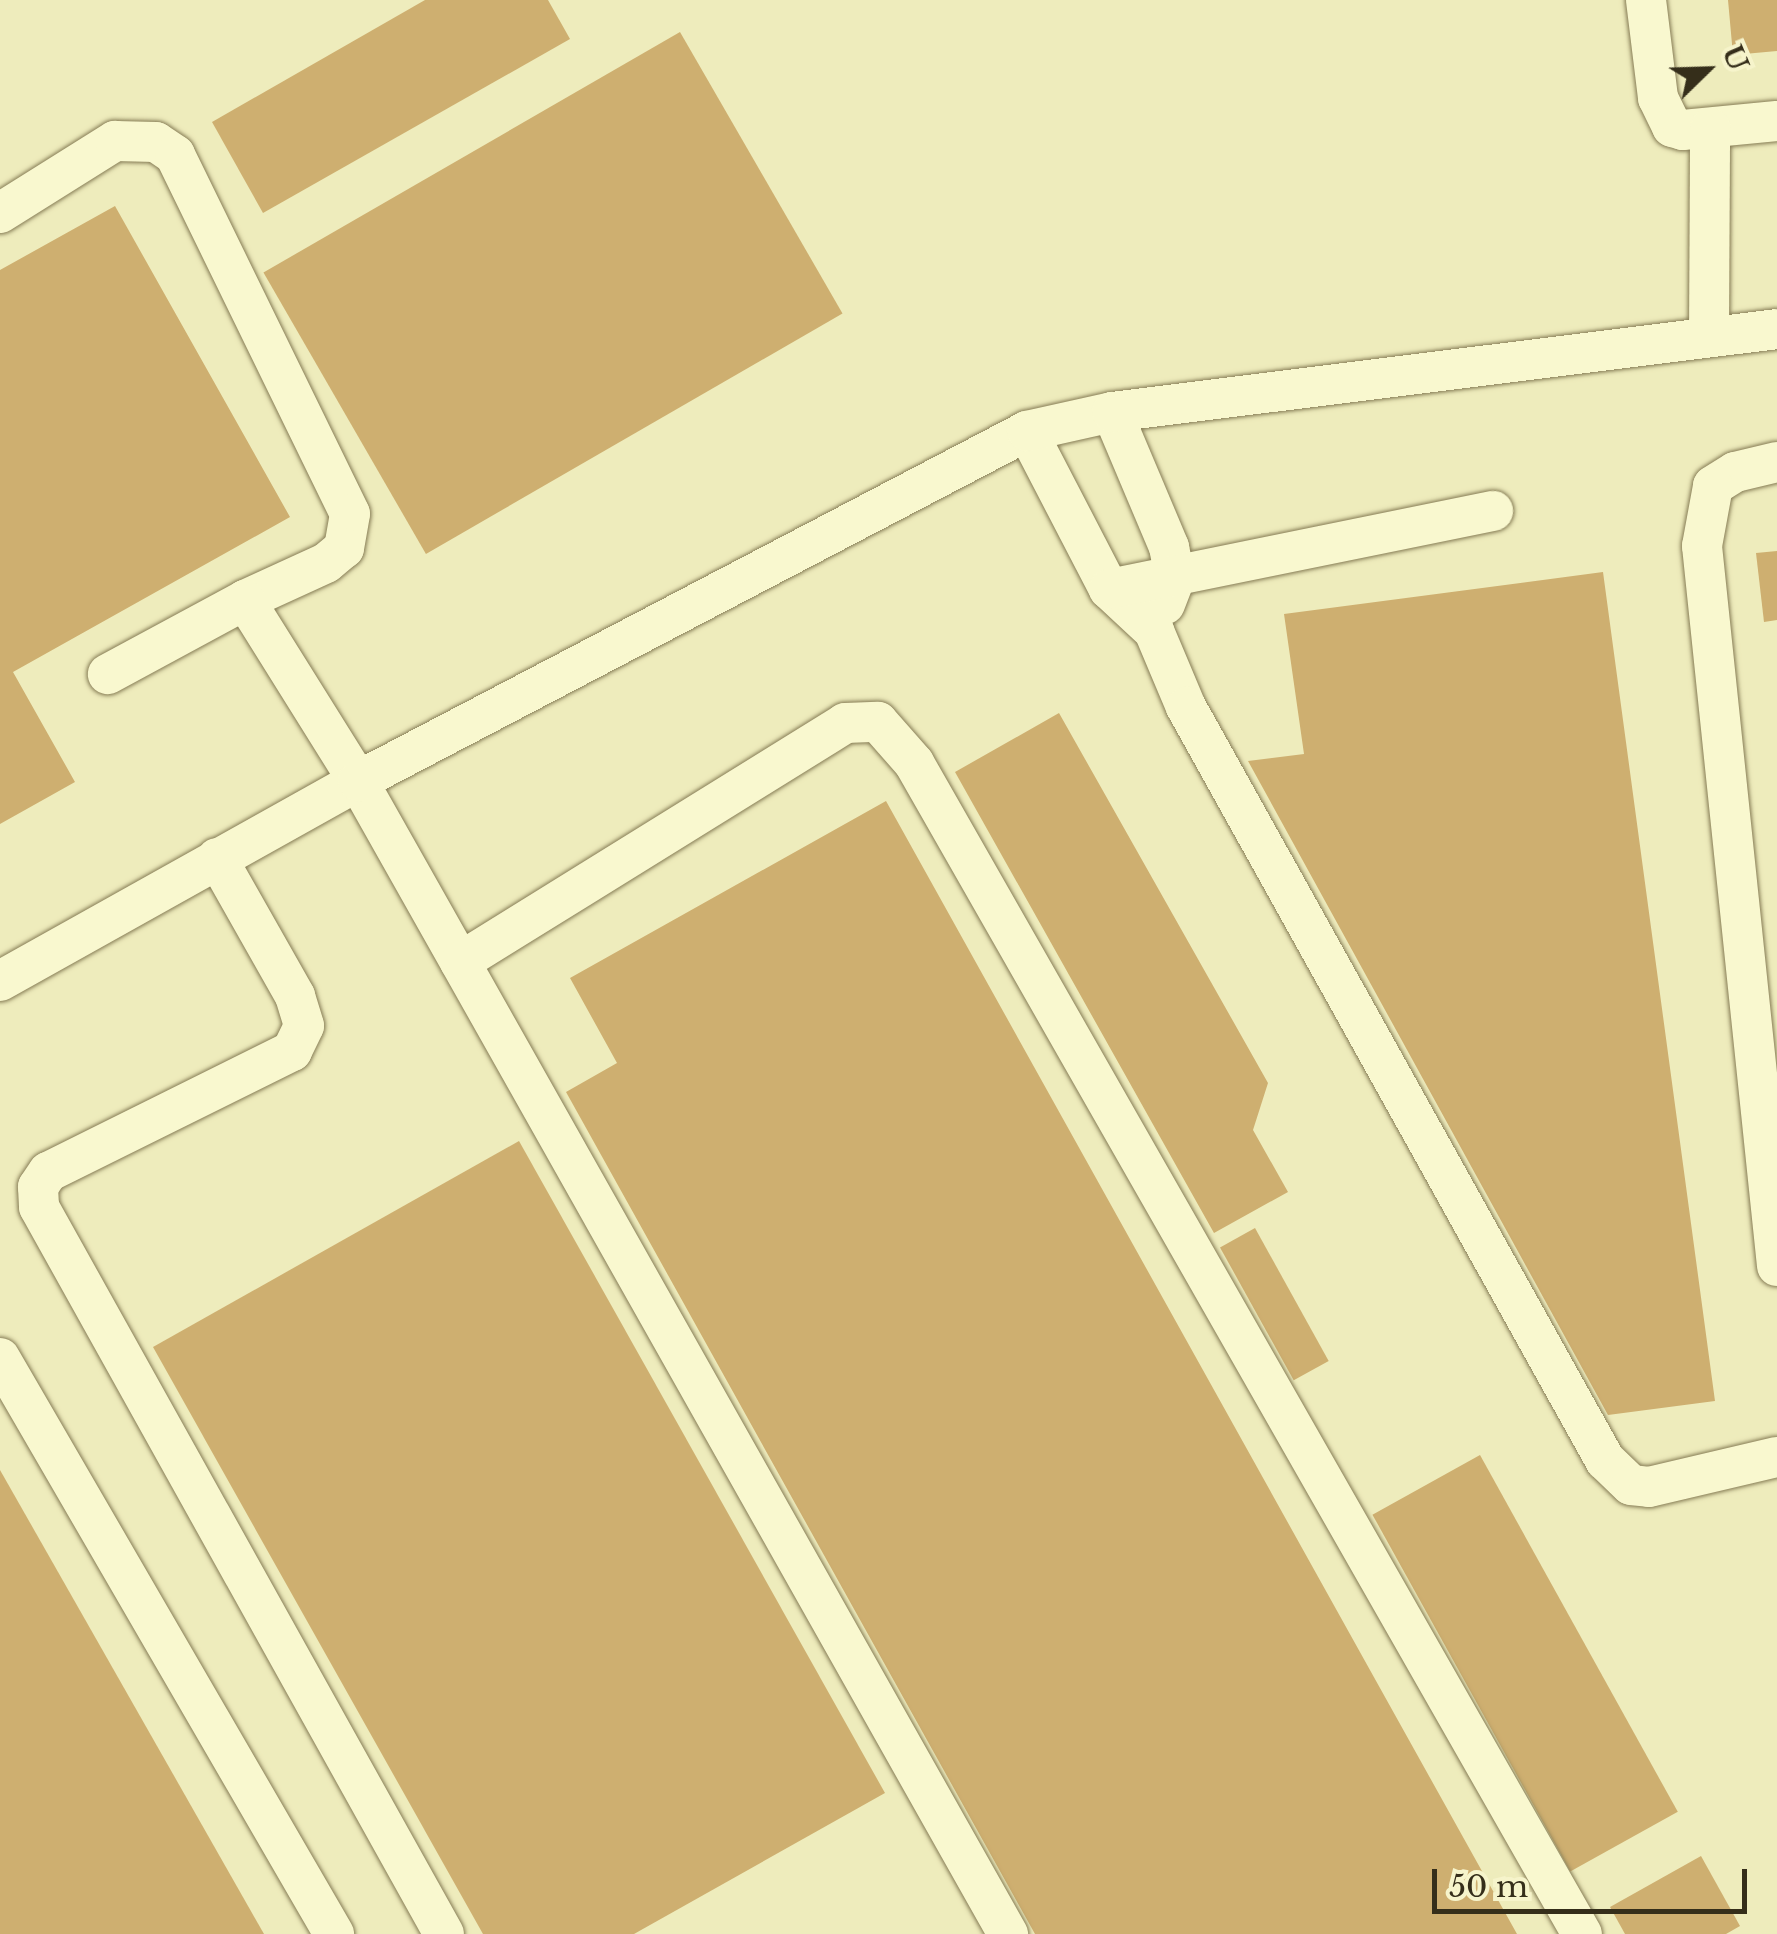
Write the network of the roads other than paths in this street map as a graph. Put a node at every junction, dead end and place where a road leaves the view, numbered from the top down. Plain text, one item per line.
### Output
1 (1646, 0) edge
2 (1777, 121) edge
3 (1710, 128) junction
4 (0, 214) edge
5 (1777, 329) edge
6 (1709, 336) junction
7 (1112, 412) junction
8 (1027, 430) junction
9 (1777, 462) edge
10 (1493, 511) dead end
11 (1175, 578) junction
12 (1109, 589) junction
13 (245, 600) junction
14 (1154, 631) junction
15 (108, 674) dead end
16 (358, 781) junction
17 (217, 858) junction
18 (460, 962) junction
19 (0, 981) edge
20 (1777, 1266) edge
21 (0, 1358) edge
22 (1777, 1456) edge
23 (334, 1934) edge
24 (444, 1934) edge
25 (1008, 1934) edge
26 (1582, 1934) edge

1 - 3 street
2 - 3 street
3 - 6 street
4 - 13 street
5 - 6 street
6 - 7 street
7 - 8 street
7 - 11 street
8 - 12 street
8 - 16 street
9 - 20 street
10 - 11 street
11 - 12 street
11 - 14 street
12 - 14 street
13 - 15 street
13 - 16 street
14 - 22 street
16 - 17 street
16 - 18 street
17 - 19 street
17 - 24 street
18 - 25 street
18 - 26 street
21 - 23 street

